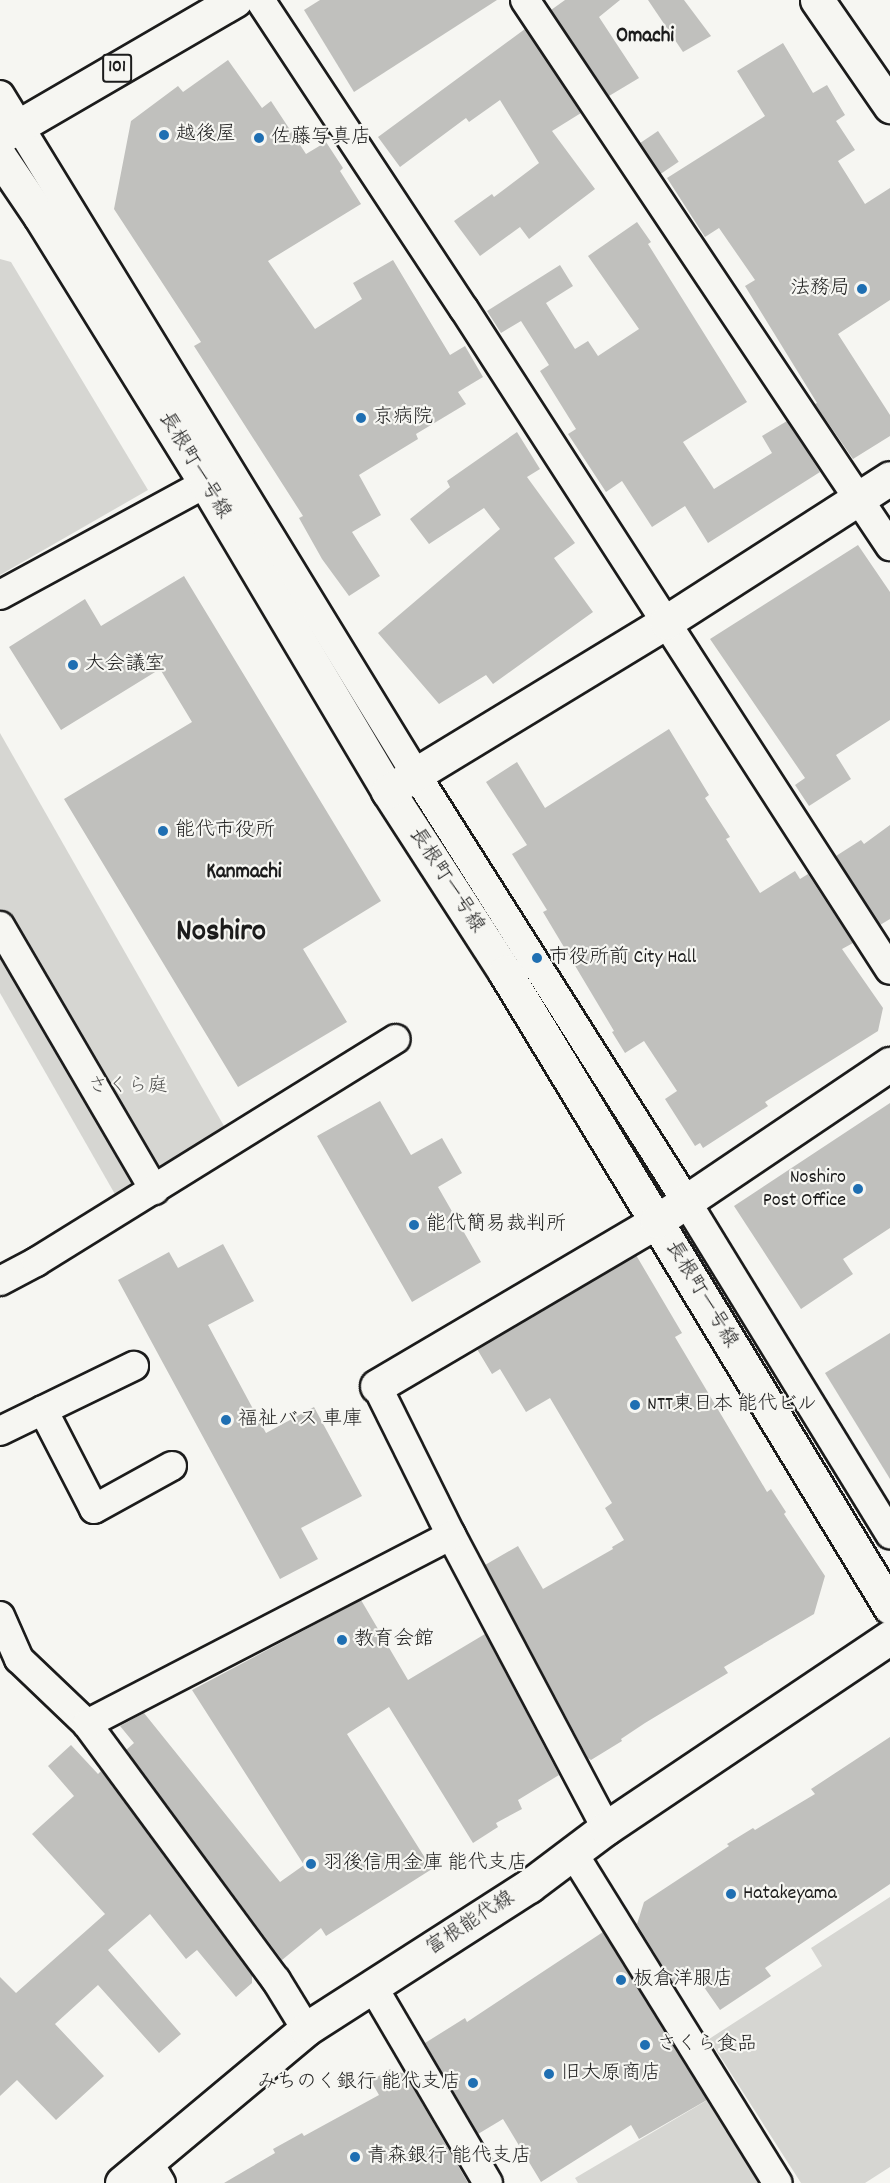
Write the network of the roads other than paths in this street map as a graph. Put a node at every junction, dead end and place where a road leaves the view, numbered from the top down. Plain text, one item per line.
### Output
1 (235, 0) edge
2 (260, 0) edge
3 (525, 0) edge
4 (817, 0) edge
5 (0, 95) edge
6 (890, 106) edge
7 (9, 131) edge
8 (0, 157) edge
9 (218, 477) junction
10 (890, 478) edge
11 (857, 498) junction
12 (890, 546) edge
13 (0, 595) edge
14 (666, 622) junction
15 (416, 773) junction
16 (388, 791) junction
17 (0, 926) edge
18 (890, 970) edge
19 (396, 1039) dead end
20 (890, 1064) edge
21 (154, 1190) junction
22 (686, 1201) junction
23 (657, 1221) junction
24 (0, 1281) edge
25 (134, 1366) dead end
26 (377, 1386) joint
27 (43, 1410) junction
28 (0, 1431) edge
29 (172, 1466) dead end
30 (890, 1534) edge
31 (451, 1535) junction
32 (890, 1606) edge
33 (0, 1616) edge
34 (890, 1637) edge
35 (9, 1664) edge
36 (87, 1724) junction
37 (606, 1828) junction
38 (573, 1853) junction
39 (373, 1987) junction
40 (306, 2029) junction
41 (154, 2172) edge
42 (122, 2183) edge
43 (488, 2183) edge
44 (778, 2183) edge

1 - 7 main road, 101
2 - 14 street
3 - 11 street
4 - 6 main road
5 - 7 street
7 - 9 street
8 - 9 main road, 長根町一号線
9 - 13 street
9 - 15 street
9 - 16 main road, 長根町一号線
10 - 11 main road
11 - 12 street
11 - 14 main road
14 - 15 main road
14 - 18 street
15 - 16 main road
15 - 22 street
16 - 23 main road, 長根町一号線
17 - 21 street
19 - 21 street
20 - 22 main road
21 - 24 street
22 - 23 main road
22 - 30 street
23 - 26 main road
23 - 32 main road, 長根町一号線
25 - 27 street
26 - 31 street
27 - 28 street
27 - 29 street
31 - 36 street
31 - 37 street
33 - 35 street
34 - 37 main road, 富根能代線
35 - 36 street
36 - 40 street
37 - 38 main road, 富根能代線
38 - 39 main road, 富根能代線
38 - 44 street
39 - 40 main road, 富根能代線
39 - 43 street
40 - 41 main road, 富根能代線
41 - 42 main road, 富根能代線

